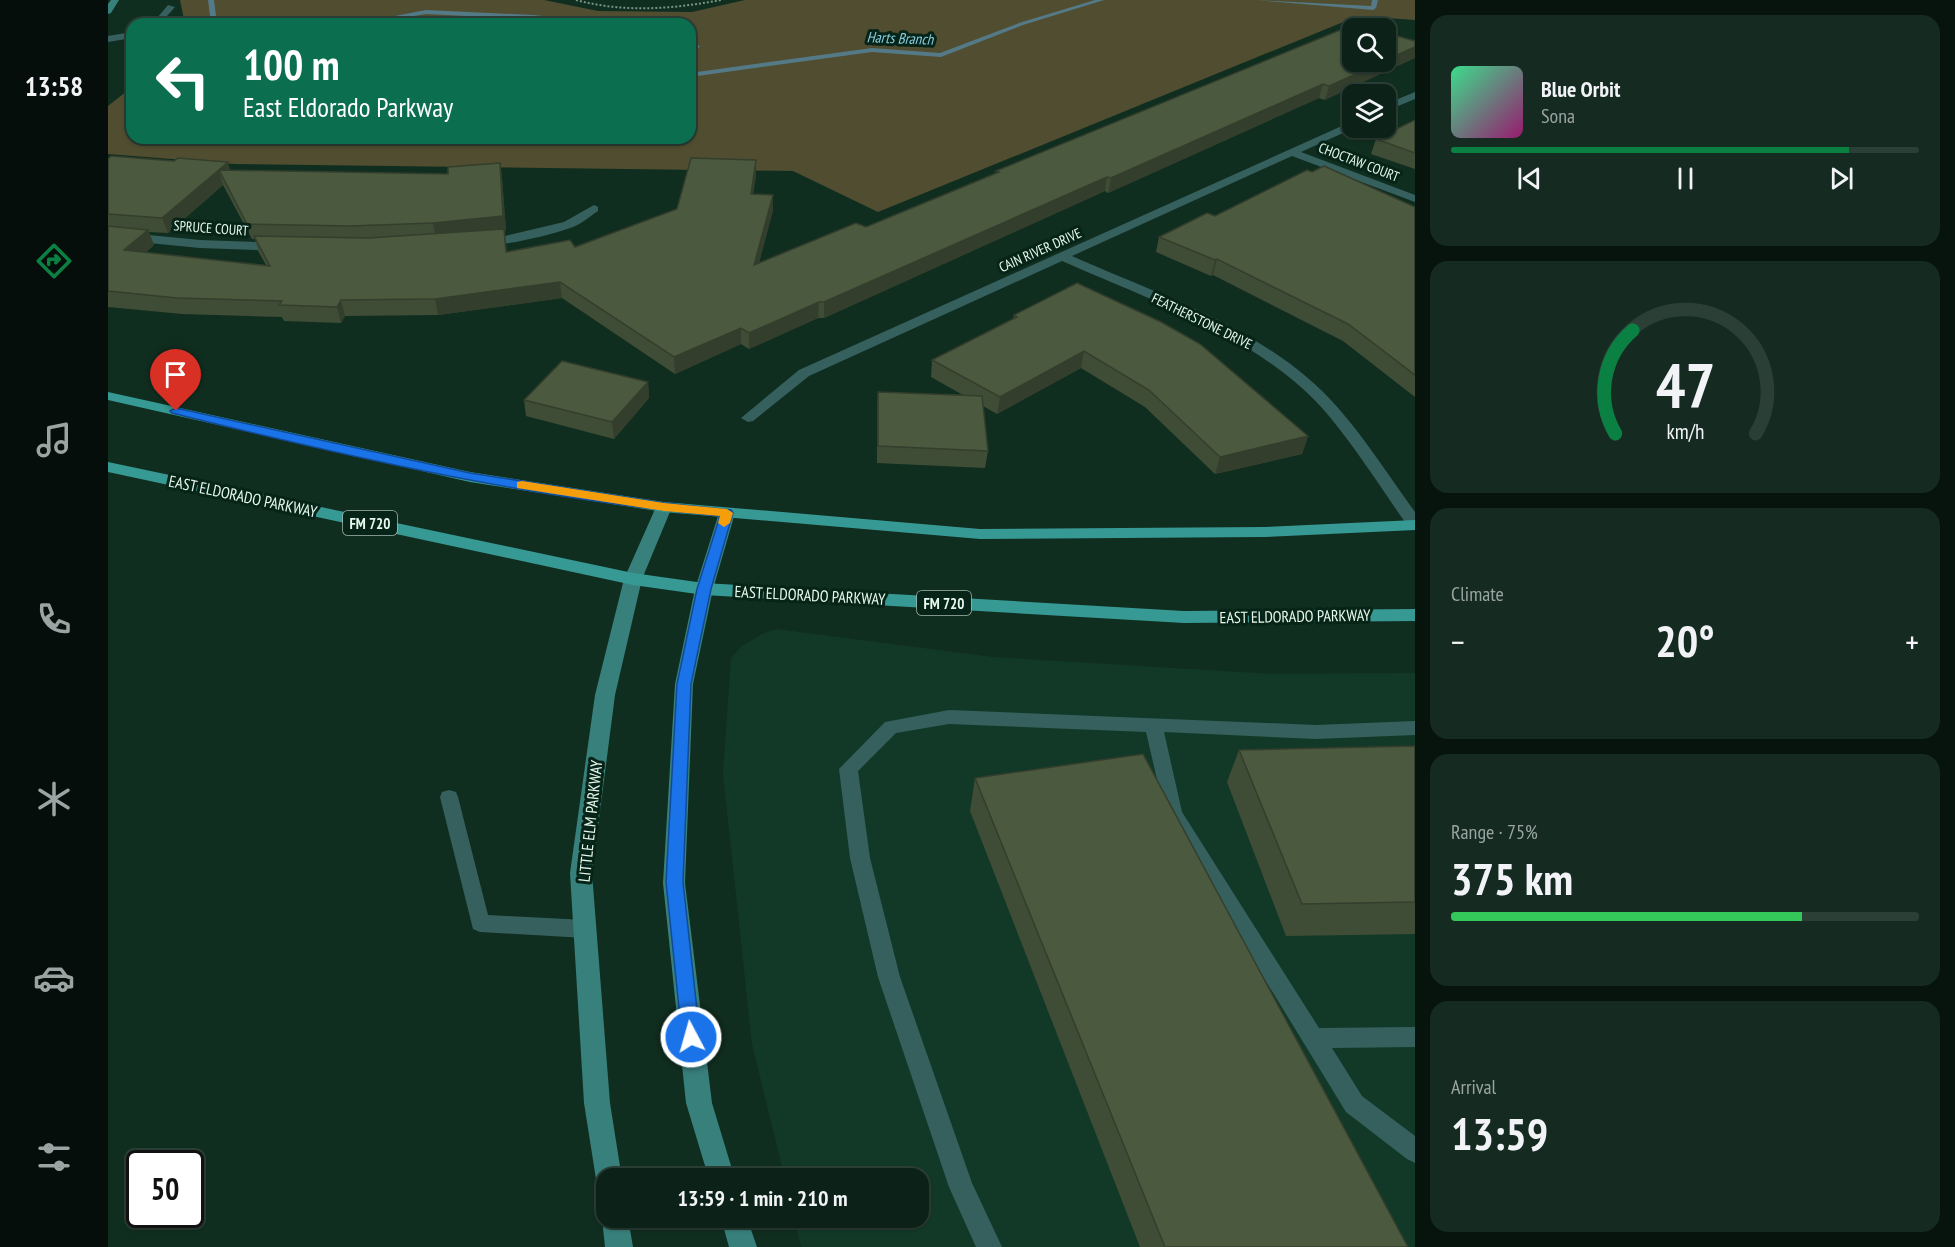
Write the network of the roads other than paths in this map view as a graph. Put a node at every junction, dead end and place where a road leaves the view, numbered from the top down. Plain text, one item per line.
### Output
1 (115, 0) edge
2 (171, 7) dead end
3 (108, 11) edge
4 (161, 18) edge
5 (126, 36) edge
6 (108, 39) edge
7 (1415, 94) edge
8 (1396, 103) edge
9 (1342, 129) edge
10 (1292, 152) junction
11 (1415, 199) edge
12 (594, 209) dead end
13 (108, 235) edge
14 (469, 243) edge
15 (298, 248) edge
16 (1060, 256) junction
17 (108, 396) edge
18 (748, 418) dead end
19 (108, 467) edge
20 (664, 507) junction
21 (727, 513) junction
22 (1415, 525) edge
23 (633, 579) junction
24 (704, 589) junction
25 (1415, 615) edge
26 (1154, 726) junction
27 (1415, 728) edge
28 (448, 797) dead end
29 (585, 929) junction
30 (1415, 1037) edge
31 (1313, 1038) junction
32 (1415, 1151) edge
33 (607, 1168) edge
34 (719, 1168) edge
35 (616, 1228) edge
36 (737, 1228) edge
37 (619, 1247) edge
38 (743, 1247) edge
39 (989, 1247) edge

1 - 3 main road
2 - 4 lane
5 - 6 lane
7 - 8 street
9 - 10 street, CAIN RIVER DRIVE
10 - 11 street, CHOCTAW COURT
10 - 16 street, CAIN RIVER DRIVE
12 - 14 street
13 - 15 street, SPRUCE COURT
16 - 18 street, CAIN RIVER DRIVE
16 - 22 street, FEATHERSTONE DRIVE
17 - 20 main road
19 - 23 main road, EAST ELDORADO PARKWAY / FM 720
20 - 21 main road
20 - 23 main road, LITTLE ELM PARKWAY
21 - 22 main road
21 - 24 main road
23 - 24 main road, EAST ELDORADO PARKWAY / FM 720
23 - 29 main road, LITTLE ELM PARKWAY
24 - 25 main road, EAST ELDORADO PARKWAY / FM 720
24 - 34 main road
26 - 27 lane
26 - 31 lane
26 - 39 lane
28 - 29 lane
29 - 33 main road, LITTLE ELM PARKWAY
30 - 31 lane
31 - 32 lane
35 - 37 main road
36 - 38 main road

